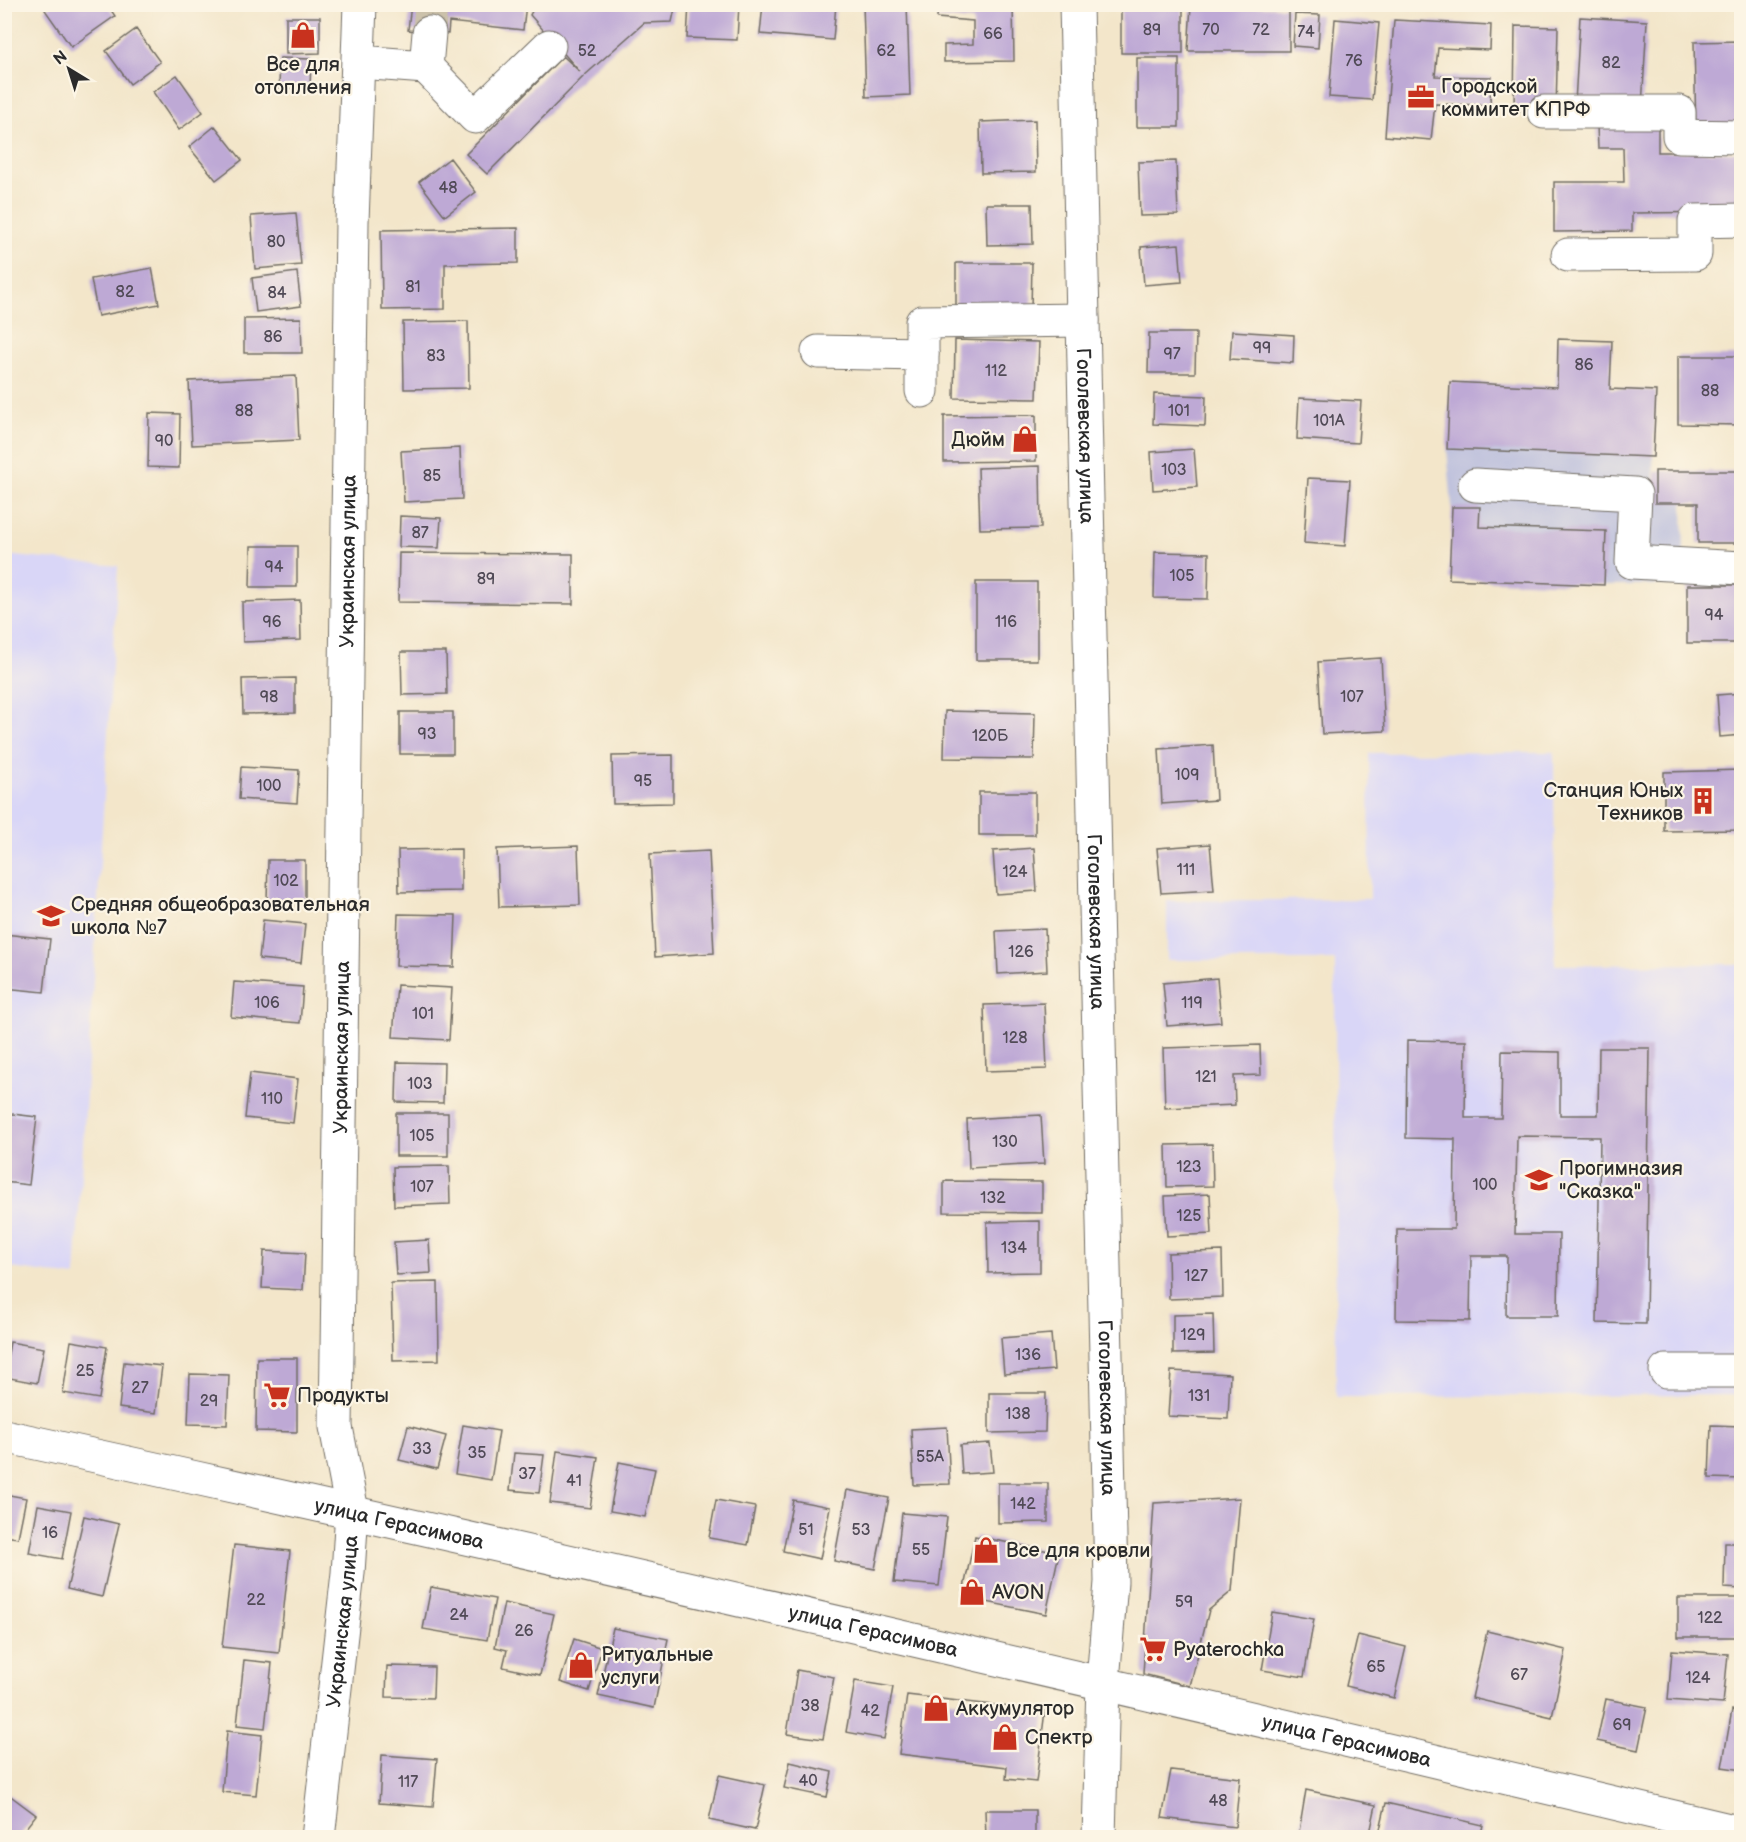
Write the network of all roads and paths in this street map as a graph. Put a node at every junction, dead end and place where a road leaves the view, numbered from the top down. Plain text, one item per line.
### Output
1 (360, 4) edge
2 (1076, 4) edge
3 (429, 33) tunnel mouth
4 (549, 46) dead end
5 (359, 62) junction
6 (426, 68) junction
7 (1544, 112) dead end
8 (1742, 136) edge
9 (1742, 220) edge
10 (1568, 255) dead end
11 (1083, 320) junction
12 (818, 352) dead end
13 (922, 354) junction
14 (922, 391) dead end
15 (1475, 485) dead end
16 (1742, 568) edge
17 (1666, 1371) dead end
18 (1742, 1371) edge
19 (4, 1436) edge
20 (352, 1511) junction
21 (1103, 1682) junction
22 (1742, 1833) edge
23 (318, 1838) edge
24 (1099, 1838) edge

1 - 5 street, Украинская улица
2 - 11 street, Гоголевская улица
3 - 6 street
4 - 6 street
5 - 6 street
5 - 20 street, Украинская улица
7 - 8 street
9 - 10 street
11 - 13 street
11 - 21 street, Гоголевская улица
12 - 13 street
13 - 14 street
15 - 16 street
17 - 18 street
19 - 20 street, улица Герасимова
20 - 21 street, улица Герасимова
20 - 23 street, Украинская улица
21 - 22 street, улица Герасимова
21 - 24 street, Гоголевская улица

